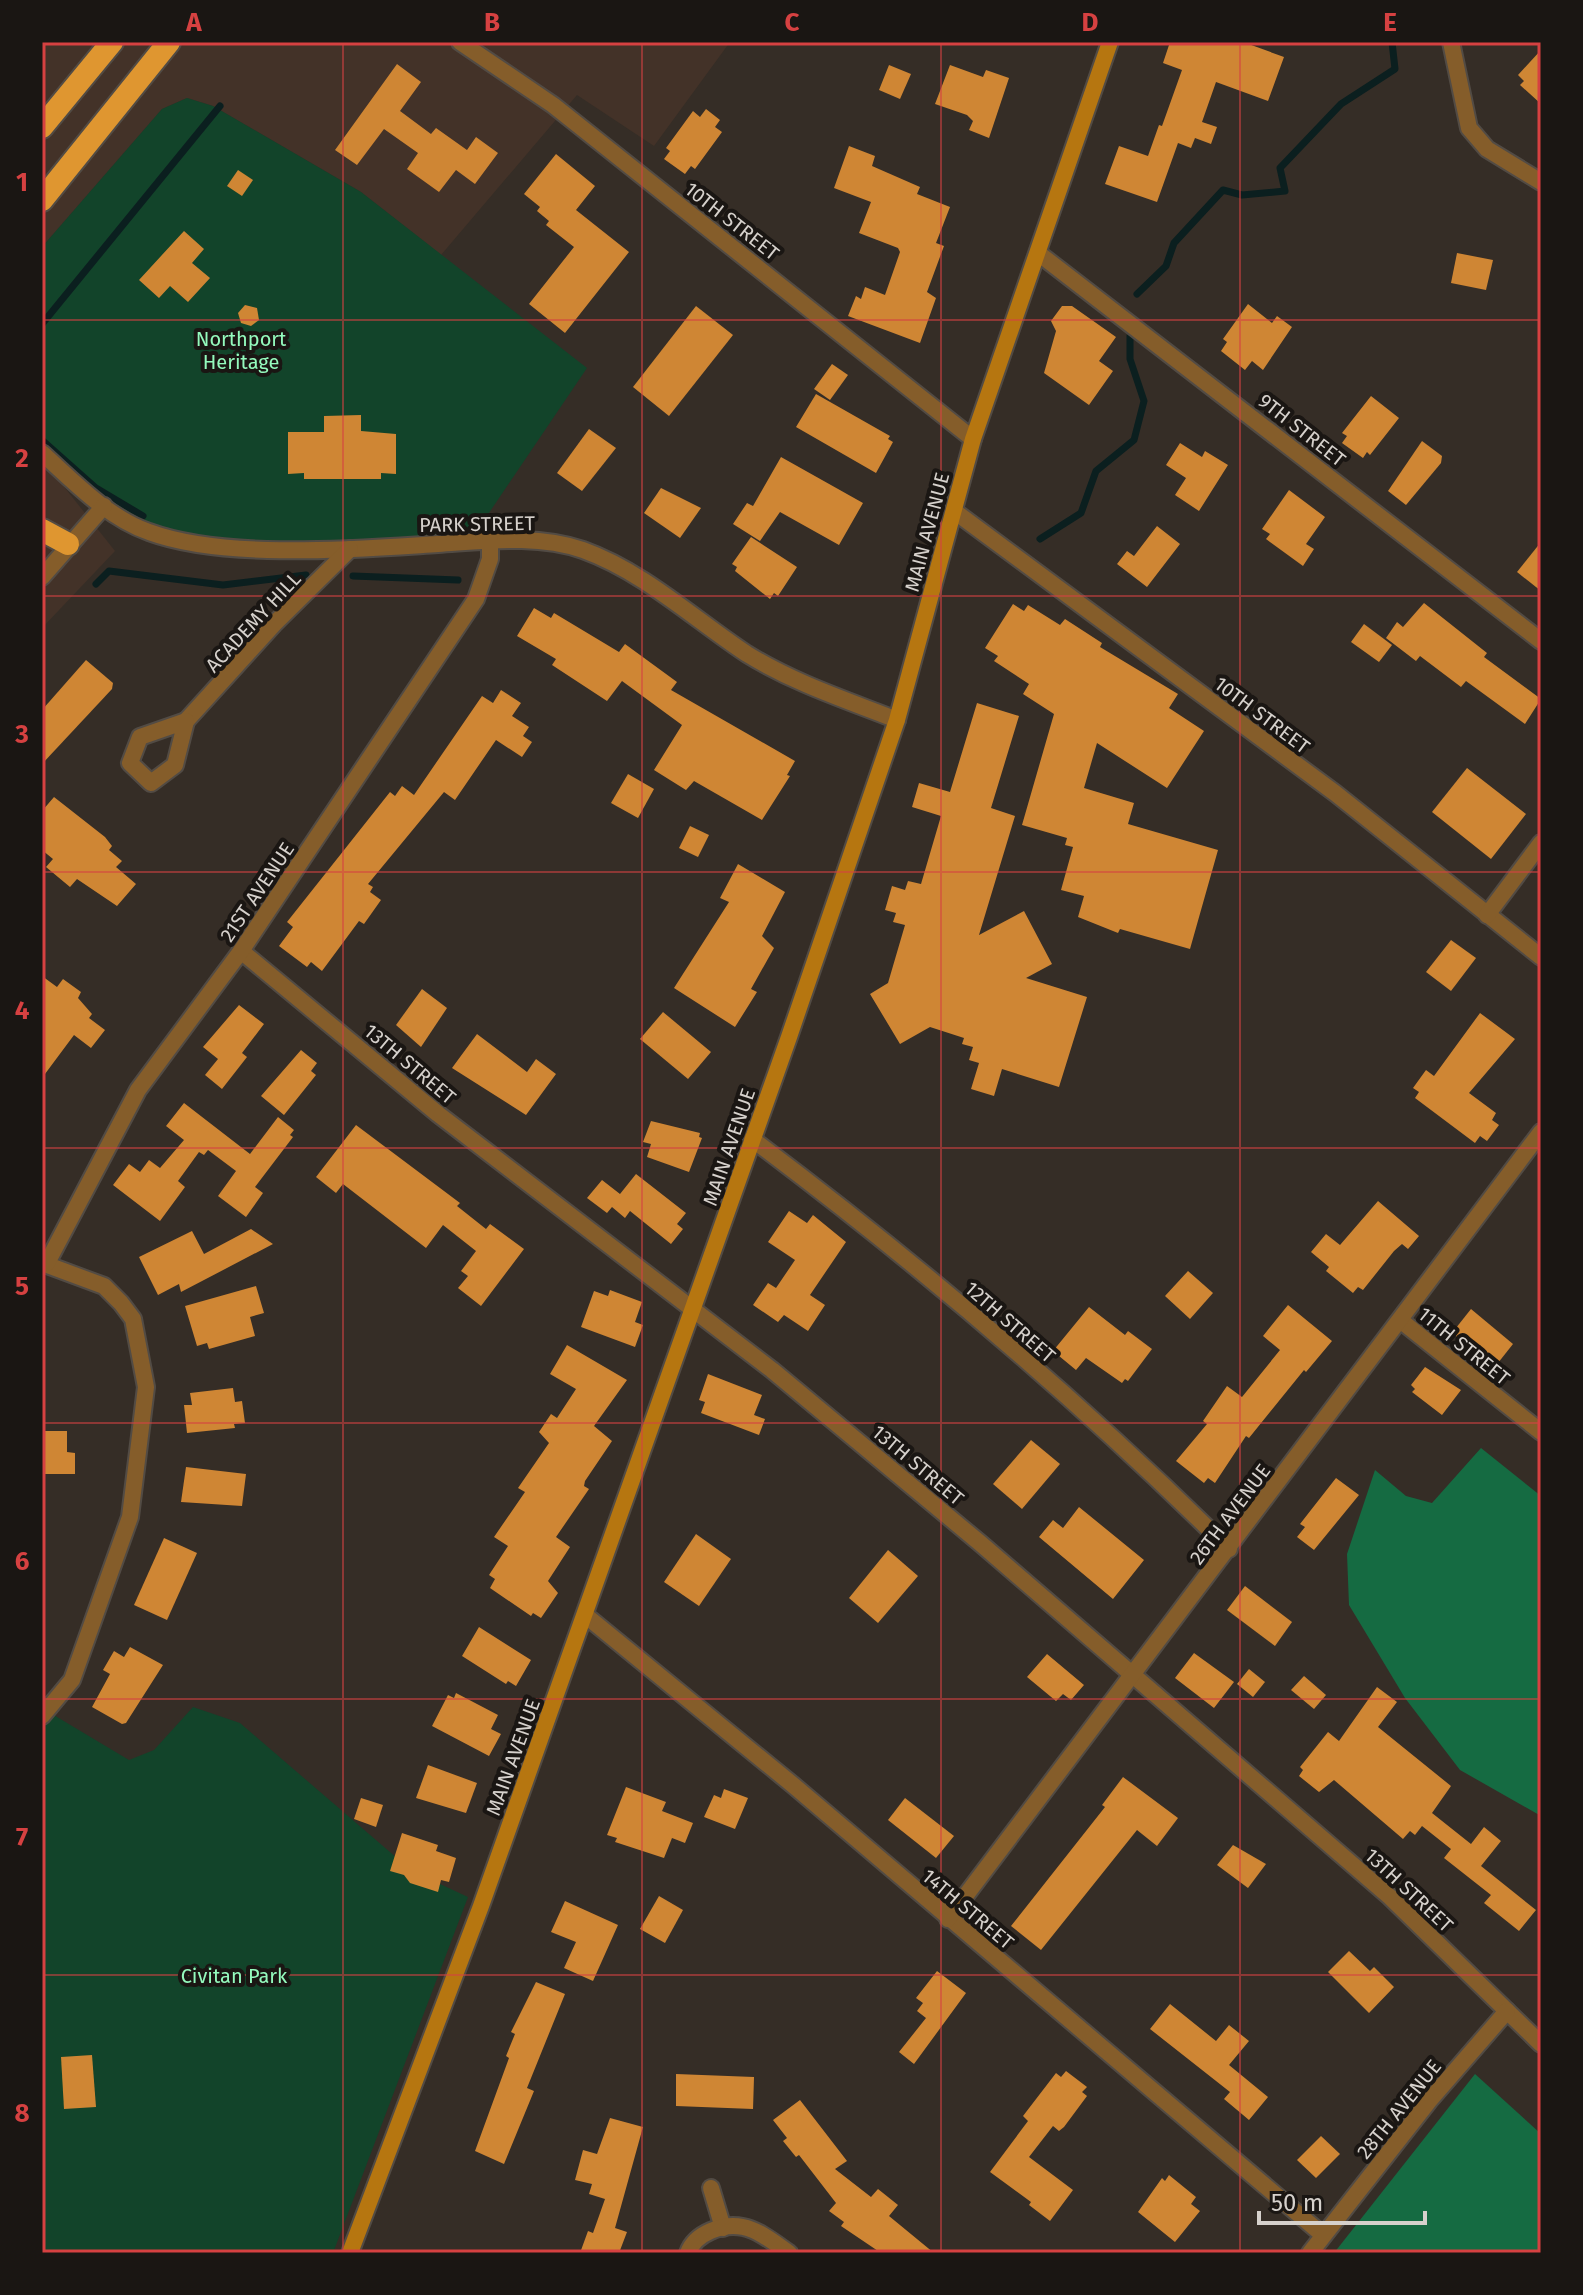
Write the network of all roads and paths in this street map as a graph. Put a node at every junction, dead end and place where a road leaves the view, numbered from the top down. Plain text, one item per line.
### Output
1 (112, 42) edge
2 (169, 42) edge
3 (460, 42) edge
4 (1110, 42) edge
5 (1451, 42) edge
6 (42, 127) edge
7 (1541, 182) edge
8 (42, 200) edge
9 (1038, 253) junction
10 (973, 439) junction
11 (42, 453) edge
12 (104, 506) junction
13 (954, 511) junction
14 (42, 530) edge
15 (490, 540) junction
16 (68, 544) junction
17 (350, 549) junction
18 (42, 577) edge
19 (1541, 641) edge
20 (897, 720) junction
21 (186, 721) dead end
22 (1541, 843) edge
23 (1487, 915) junction
24 (241, 951) junction
25 (1541, 957) edge
26 (1541, 1132) edge
27 (752, 1139) junction
28 (45, 1263) edge
29 (692, 1309) junction
30 (1400, 1320) junction
31 (1541, 1432) edge
32 (1229, 1549) junction
33 (585, 1615) junction
34 (1132, 1673) junction
35 (42, 1716) edge
36 (948, 1919) junction
37 (1507, 2011) junction
38 (1541, 2044) edge
39 (711, 2188) dead end
40 (723, 2228) junction
41 (1323, 2235) junction
42 (350, 2253) edge
43 (688, 2253) edge
44 (789, 2253) edge
45 (1310, 2253) edge

1 - 6 highway
2 - 8 highway
3 - 10 street, 10TH STREET
4 - 9 main road, MAIN AVENUE
5 - 7 street
9 - 10 main road, MAIN AVENUE
9 - 19 street, 9TH STREET
10 - 13 main road, MAIN AVENUE
11 - 12 street, PARK STREET
12 - 16 street
12 - 17 street, PARK STREET
13 - 20 main road, MAIN AVENUE
13 - 23 street, 10TH STREET
14 - 16 highway
15 - 17 street, PARK STREET
15 - 20 street, PARK STREET
15 - 24 street, 21ST AVENUE
16 - 18 street
17 - 21 street, ACADEMY HILL
20 - 27 main road, MAIN AVENUE
22 - 23 street
23 - 25 street, 10TH STREET
24 - 28 street, 21ST AVENUE
24 - 29 street, 13TH STREET
26 - 30 street, 26TH AVENUE
27 - 29 main road, MAIN AVENUE
27 - 32 street, 12TH STREET
28 - 35 street
29 - 33 main road, MAIN AVENUE
29 - 34 street, 13TH STREET
30 - 31 street, 11TH STREET
30 - 32 street, 26TH AVENUE
32 - 34 street, 26TH AVENUE
33 - 36 street, 14TH STREET
33 - 42 main road, MAIN AVENUE
34 - 36 street, 26TH AVENUE
34 - 37 street, 13TH STREET
36 - 41 street, 14TH STREET
37 - 38 street, 13TH STREET
37 - 41 street, 28TH AVENUE
39 - 40 street
40 - 43 street
40 - 44 street
41 - 45 street, 28TH AVENUE

